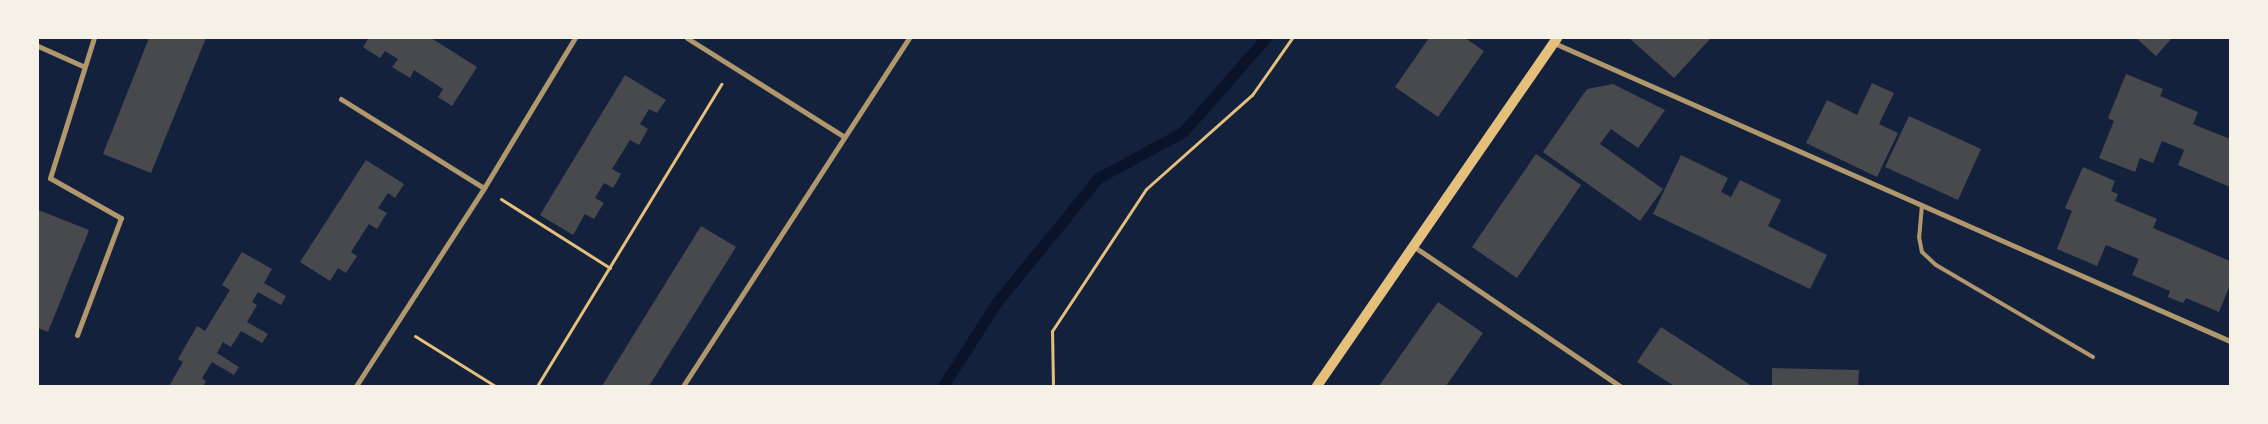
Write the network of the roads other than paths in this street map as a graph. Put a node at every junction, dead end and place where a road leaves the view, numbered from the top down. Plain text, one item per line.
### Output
1 (94, 38) edge
2 (575, 38) edge
3 (687, 38) edge
4 (909, 38) edge
5 (1555, 40) edge
6 (38, 46) edge
7 (83, 66) junction
8 (341, 99) dead end
9 (843, 136) junction
10 (484, 188) junction
11 (1922, 205) junction
12 (1412, 245) junction
13 (77, 335) dead end
14 (2230, 341) edge
15 (2093, 357) dead end
16 (356, 386) edge
17 (684, 386) edge
18 (1317, 386) edge
19 (1620, 386) edge

1 - 7 street
2 - 10 street
3 - 9 street
4 - 9 street
5 - 11 street
5 - 12 main road
6 - 7 street
7 - 13 street
8 - 10 street
9 - 17 street
10 - 16 street
11 - 14 street
11 - 15 lane
12 - 18 main road
12 - 19 street

